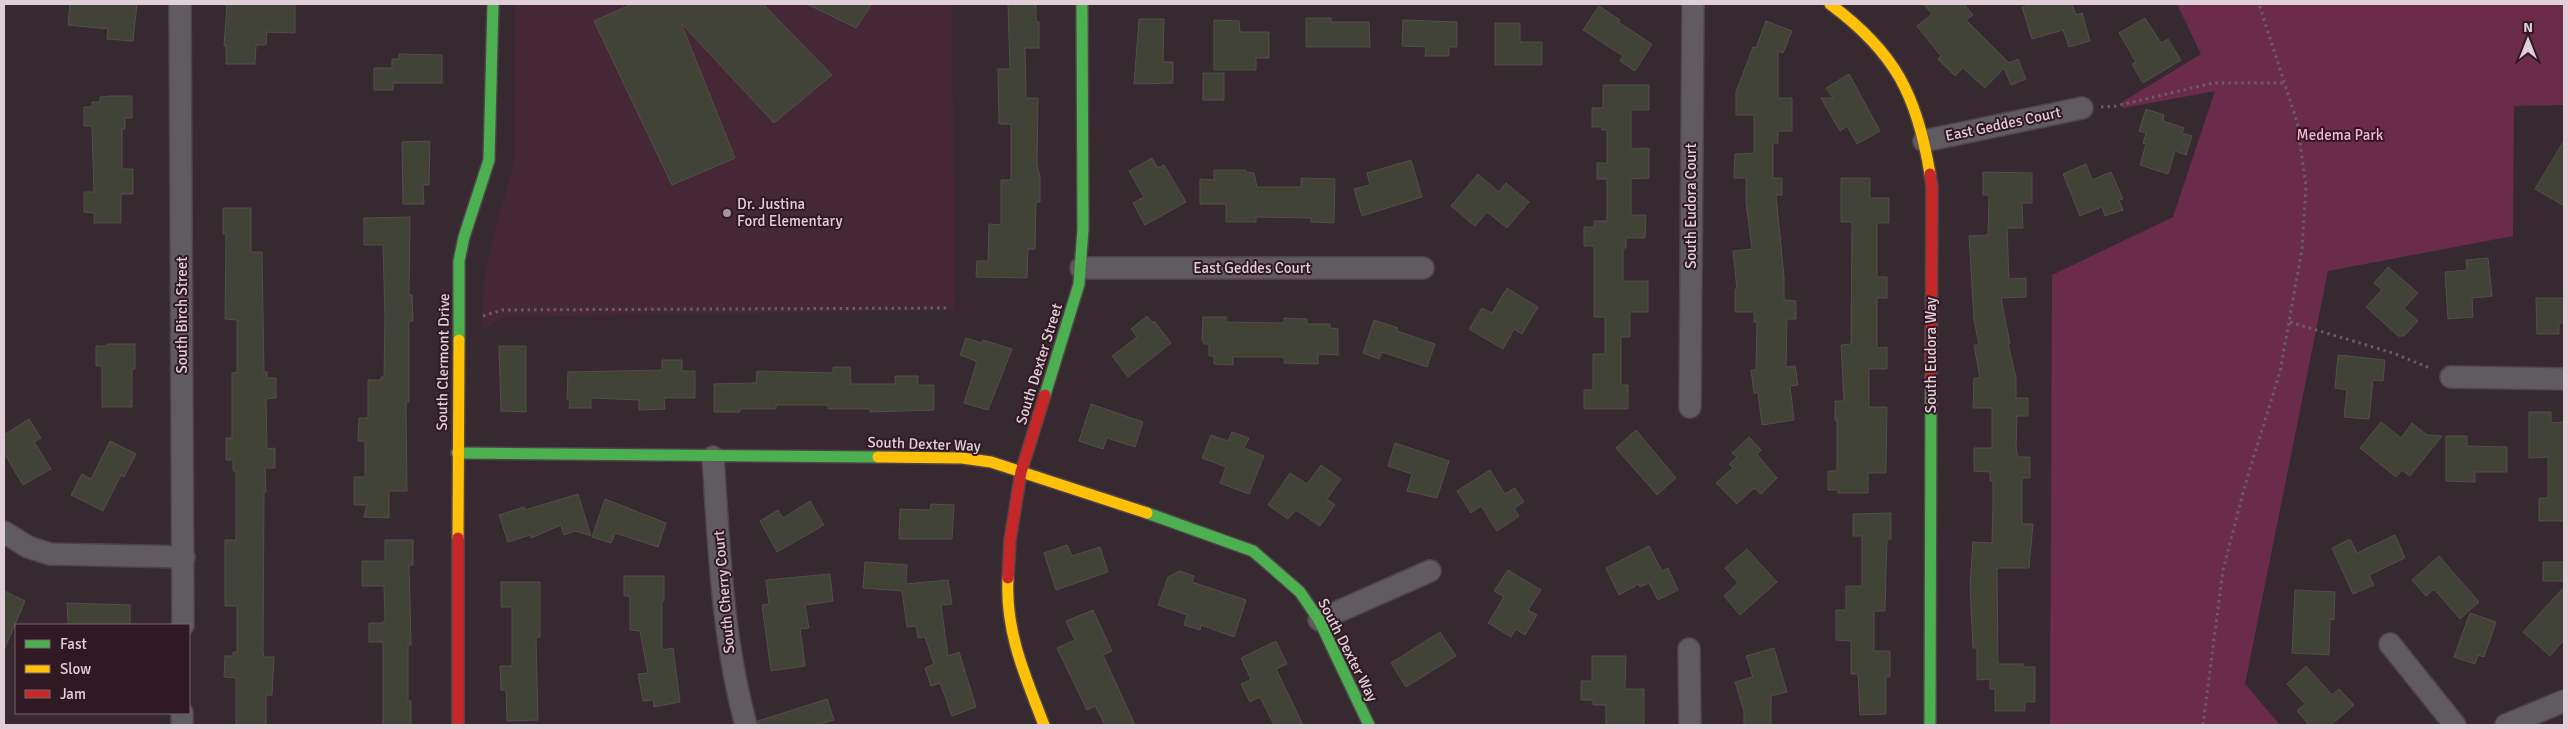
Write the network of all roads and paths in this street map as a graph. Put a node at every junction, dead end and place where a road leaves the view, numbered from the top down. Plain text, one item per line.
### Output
1 (180, 4) edge
2 (493, 4) edge
3 (1082, 4) edge
4 (1692, 4) edge
5 (2259, 4) edge
6 (1841, 7) edge
7 (2286, 83) junction
8 (2082, 108) joint
9 (1924, 141) junction
10 (1081, 268) junction
11 (1423, 268) dead end
12 (947, 308) dead end
13 (480, 317) dead end
14 (2290, 322) junction
15 (2451, 377) joint
16 (2564, 379) edge
17 (1690, 407) dead end
18 (457, 454) junction
19 (713, 457) junction
20 (1021, 472) junction
21 (4, 532) edge
22 (184, 557) junction
23 (1430, 571) dead end
24 (1319, 620) junction
25 (183, 624) edge
26 (2390, 644) dead end
27 (1690, 650) dead end
28 (2564, 701) edge
29 (458, 725) edge
30 (746, 725) edge
31 (1044, 725) edge
32 (1369, 725) edge
33 (1690, 725) edge
34 (1930, 725) edge
35 (2203, 725) edge
36 (2455, 725) edge
37 (2506, 725) edge

1 - 22 street, South Birch Street
2 - 18 street, South Clermont Drive
3 - 10 street, South Dexter Street
4 - 17 street, South Eudora Court
5 - 7 path
6 - 9 street, South Eudora Way
7 - 8 path
7 - 14 path
8 - 9 street, East Geddes Court
9 - 34 street, South Eudora Way
10 - 11 street, East Geddes Court
10 - 20 street, South Dexter Street
12 - 13 path
14 - 15 path
14 - 35 path
15 - 16 street
18 - 19 street, South Dexter Way
18 - 29 street, South Clermont Drive
19 - 20 street, South Dexter Way
19 - 30 street, South Cherry Court
20 - 24 street, South Dexter Way
20 - 31 street, South Dexter Street
21 - 22 street
22 - 25 street, South Birch Street
23 - 24 street
24 - 32 street, South Dexter Way
26 - 36 street
27 - 33 street
28 - 37 street

